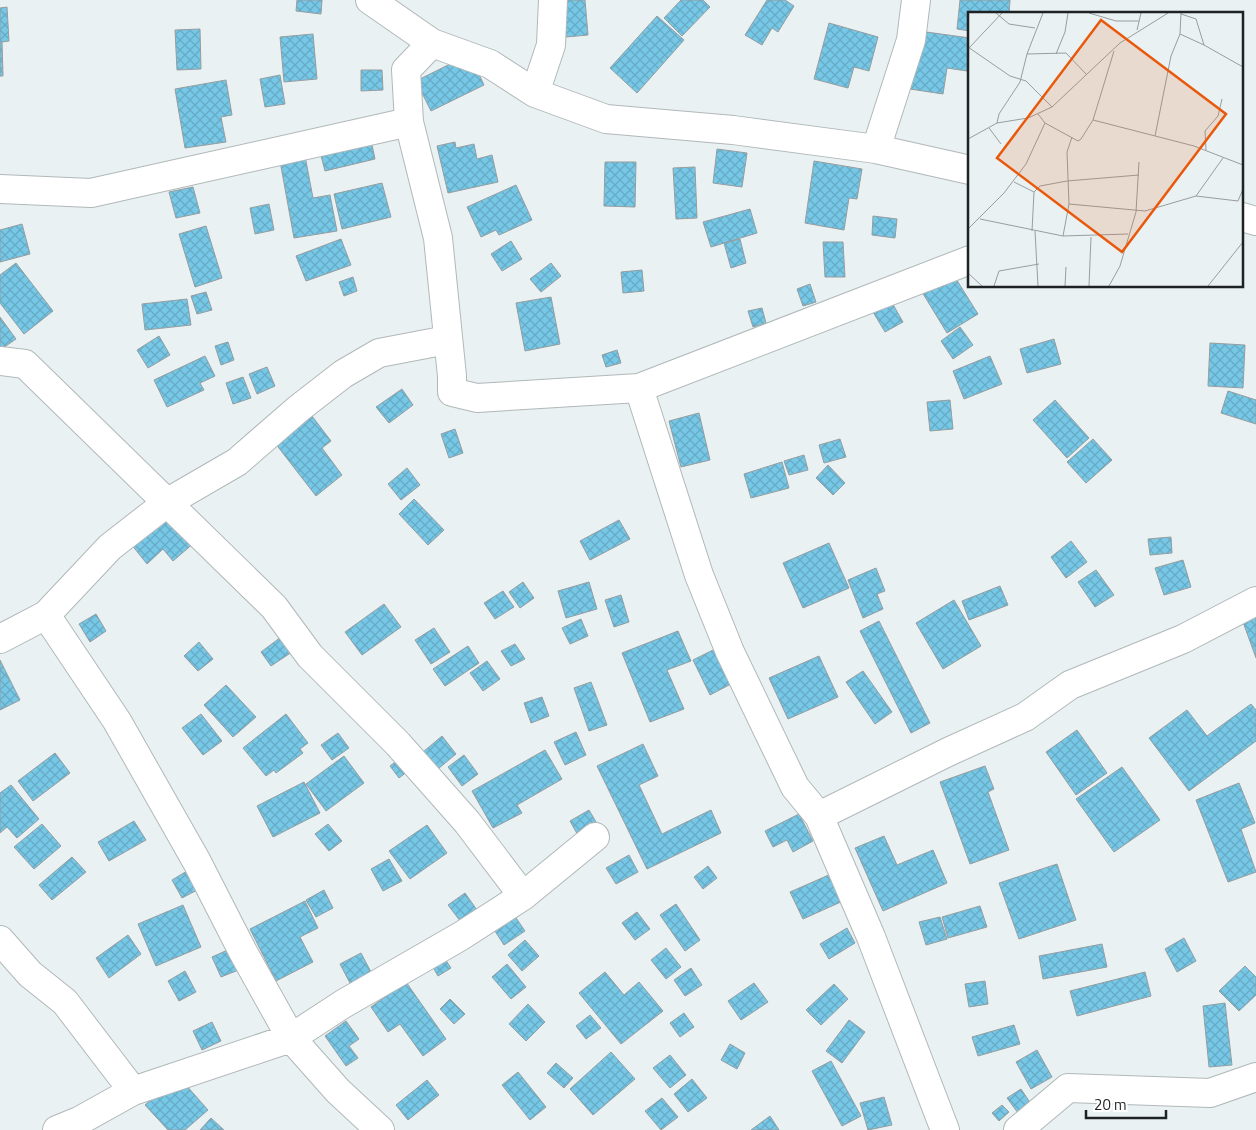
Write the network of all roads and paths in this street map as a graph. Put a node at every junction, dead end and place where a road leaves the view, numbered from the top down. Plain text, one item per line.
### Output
1 (370, 0) edge
2 (553, 0) edge
3 (916, 0) edge
4 (432, 43) junction
5 (535, 94) junction
6 (409, 122) junction
7 (876, 149) junction
8 (968, 170) edge
9 (0, 189) edge
10 (968, 261) edge
11 (447, 340) junction
12 (0, 361) edge
13 (639, 388) junction
14 (168, 502) junction
15 (1256, 601) edge
16 (46, 615) junction
17 (0, 639) edge
18 (819, 816) junction
19 (595, 837) dead end
20 (523, 896) junction
21 (0, 940) edge
22 (292, 1038) junction
23 (1256, 1077) edge
24 (133, 1091) junction
25 (57, 1130) edge
26 (380, 1130) edge
27 (945, 1130) edge
28 (1018, 1130) edge

1 - 4 street
2 - 5 street
3 - 7 street
4 - 5 street
4 - 6 street
5 - 7 street
6 - 9 street
6 - 11 street
7 - 8 street
10 - 13 street
11 - 13 street
11 - 14 street
12 - 14 street
13 - 18 street
14 - 16 street
14 - 20 street
15 - 18 street
16 - 17 street
16 - 22 street
18 - 27 street
19 - 20 street
20 - 22 street
21 - 24 street
22 - 24 street
22 - 26 street
23 - 28 street
24 - 25 street

